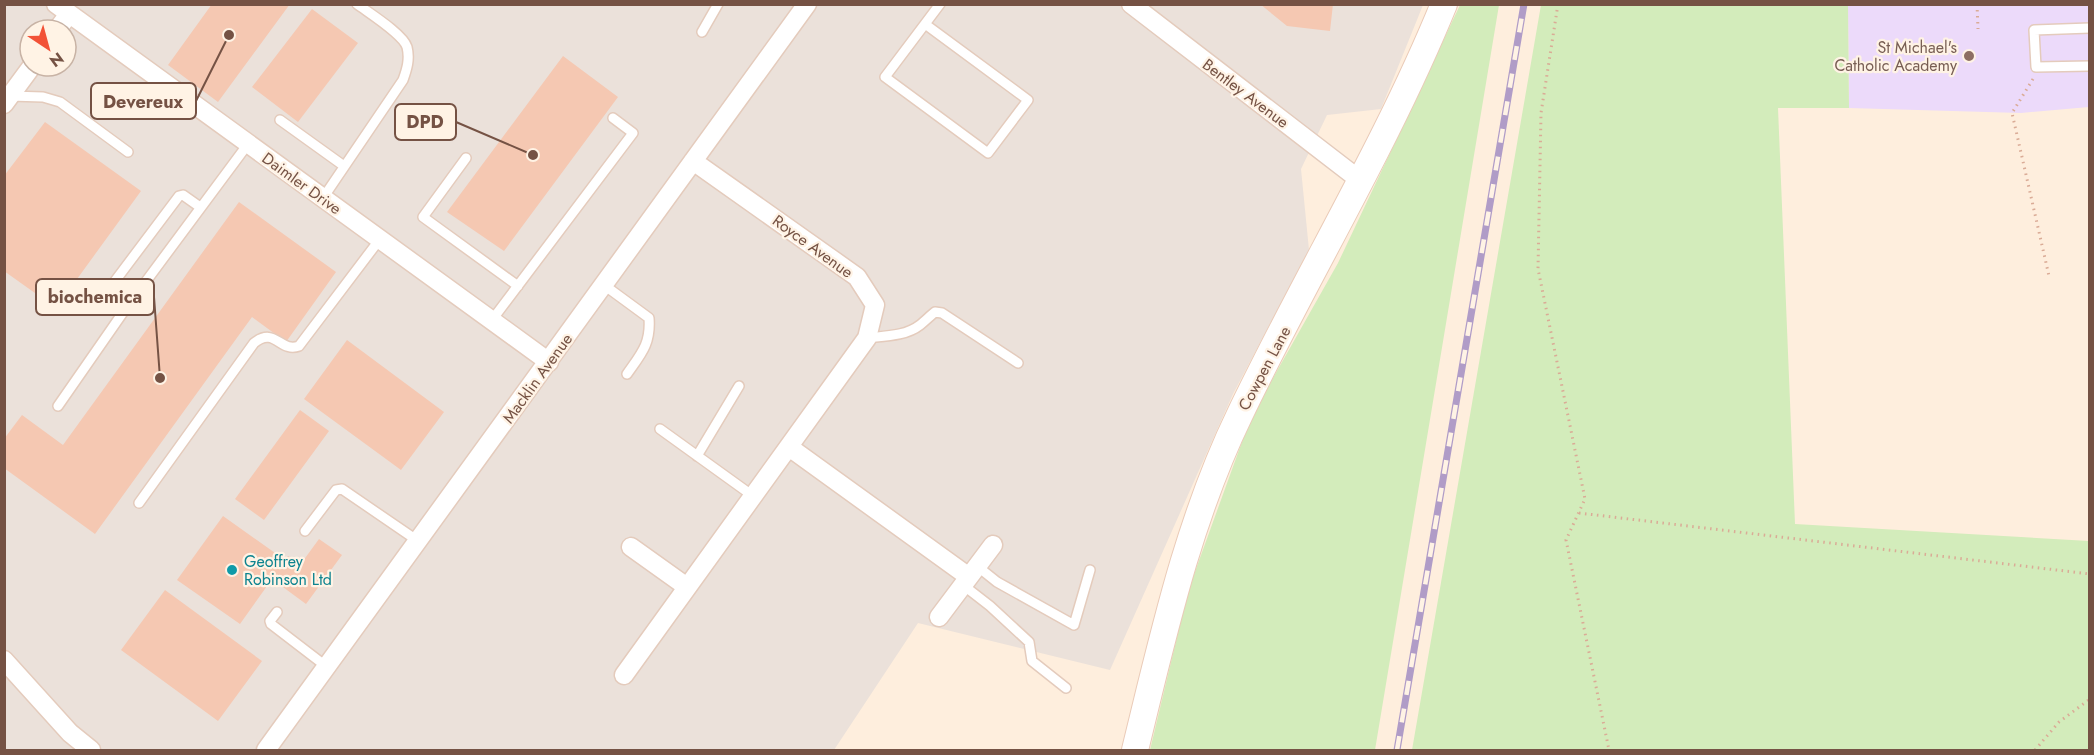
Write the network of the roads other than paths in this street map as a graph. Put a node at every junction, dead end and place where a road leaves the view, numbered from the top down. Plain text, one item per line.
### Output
1 (357, 4) edge
2 (718, 4) edge
3 (807, 4) edge
4 (940, 4) edge
5 (1131, 4) edge
6 (1444, 4) edge
7 (62, 9) edge
8 (925, 24) junction
9 (2090, 28) edge
10 (702, 32) dead end
11 (2090, 66) edge
12 (23, 78) edge
13 (7, 100) edge
14 (613, 118) dead end
15 (280, 120) dead end
16 (248, 144) junction
17 (128, 152) dead end
18 (466, 158) dead end
19 (693, 160) junction
20 (344, 166) junction
21 (1361, 181) junction
22 (323, 198) junction
23 (200, 207) junction
24 (380, 239) junction
25 (604, 285) junction
26 (518, 286) junction
27 (124, 311) junction
28 (492, 321) junction
29 (867, 338) junction
30 (549, 362) junction
31 (1018, 363) dead end
32 (627, 374) dead end
33 (739, 386) dead end
34 (58, 406) dead end
35 (660, 429) dead end
36 (789, 447) junction
37 (697, 456) junction
38 (753, 496) junction
39 (139, 503) dead end
40 (305, 531) dead end
41 (418, 541) junction
42 (993, 544) dead end
43 (631, 547) dead end
44 (1090, 570) dead end
45 (969, 576) junction
46 (687, 587) junction
47 (277, 612) dead end
48 (939, 617) dead end
49 (4, 660) edge
50 (327, 667) junction
51 (624, 675) dead end
52 (1066, 688) dead end
53 (91, 750) edge
54 (266, 750) edge
55 (1135, 750) edge

1 - 20 lane
2 - 10 lane
3 - 19 street, Macklin Avenue
4 - 8 lane
5 - 21 street, Bentley Avenue
6 - 21 street, Cowpen Lane
7 - 16 street, Daimler Drive
8 - 8 lane
9 - 11 lane
12 - 13 street
13 - 17 lane
14 - 26 lane
15 - 20 lane
16 - 22 street, Daimler Drive
16 - 23 lane
18 - 26 lane
19 - 25 street, Macklin Avenue
19 - 29 street, Royce Avenue
20 - 22 lane
21 - 55 street, Cowpen Lane
22 - 24 street, Daimler Drive
23 - 27 lane
23 - 27 lane
24 - 28 street, Daimler Drive
24 - 39 lane
25 - 30 street, Macklin Avenue
25 - 32 lane
26 - 28 lane
27 - 34 lane
28 - 30 street, Daimler Drive
29 - 31 lane
29 - 36 street, Royce Avenue
30 - 41 street, Macklin Avenue
33 - 37 lane
35 - 37 lane
36 - 38 street, Royce Avenue
36 - 45 street
37 - 38 lane
38 - 46 street, Royce Avenue
40 - 41 lane
41 - 50 street, Macklin Avenue
42 - 45 street
43 - 46 street
44 - 45 lane
45 - 48 street
45 - 52 lane
46 - 51 street, Royce Avenue
47 - 50 lane
49 - 53 street
50 - 54 street, Macklin Avenue

